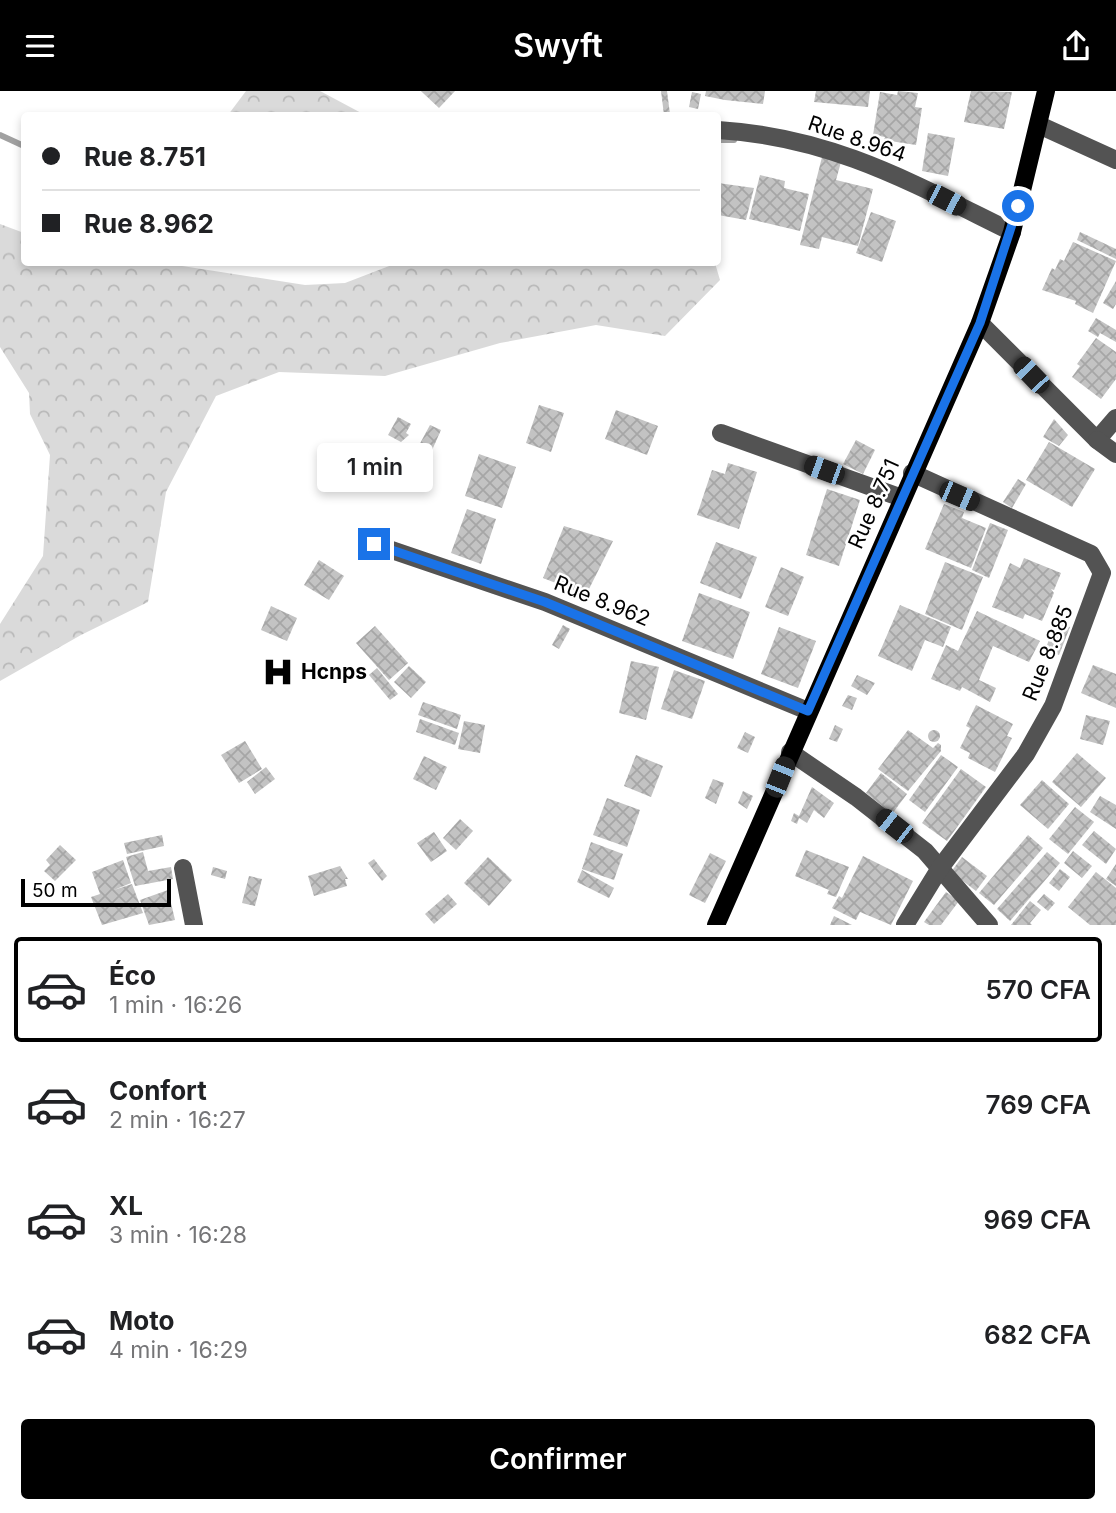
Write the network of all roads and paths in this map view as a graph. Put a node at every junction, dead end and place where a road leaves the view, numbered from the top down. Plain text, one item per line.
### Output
1 (1046, 91) edge
2 (1039, 125) junction
3 (721, 130) edge
4 (1116, 160) edge
5 (1012, 233) junction
6 (980, 323) junction
7 (1116, 418) edge
8 (721, 433) dead end
9 (1097, 440) junction
10 (1116, 454) edge
11 (912, 473) junction
12 (902, 498) junction
13 (374, 544) dead end
14 (808, 711) junction
15 (790, 752) junction
16 (183, 868) dead end
17 (940, 868) junction
18 (194, 925) edge
19 (716, 925) edge
20 (905, 925) edge
21 (989, 925) edge

1 - 2 main road, Rue 8.751
2 - 4 street
2 - 5 main road, Rue 8.751
3 - 5 street, Rue 8.964
5 - 6 main road, Rue 8.751
6 - 9 street
6 - 11 main road, Rue 8.751
7 - 9 street
8 - 12 street
9 - 10 street
11 - 12 main road, Rue 8.751
11 - 17 street, Rue 8.885
12 - 14 main road, Rue 8.751
13 - 14 street, Rue 8.962
14 - 15 main road, Rue 8.751
15 - 17 street
15 - 19 main road, Rue 8.751
16 - 18 street
17 - 20 street, Rue 8.885
17 - 21 street

